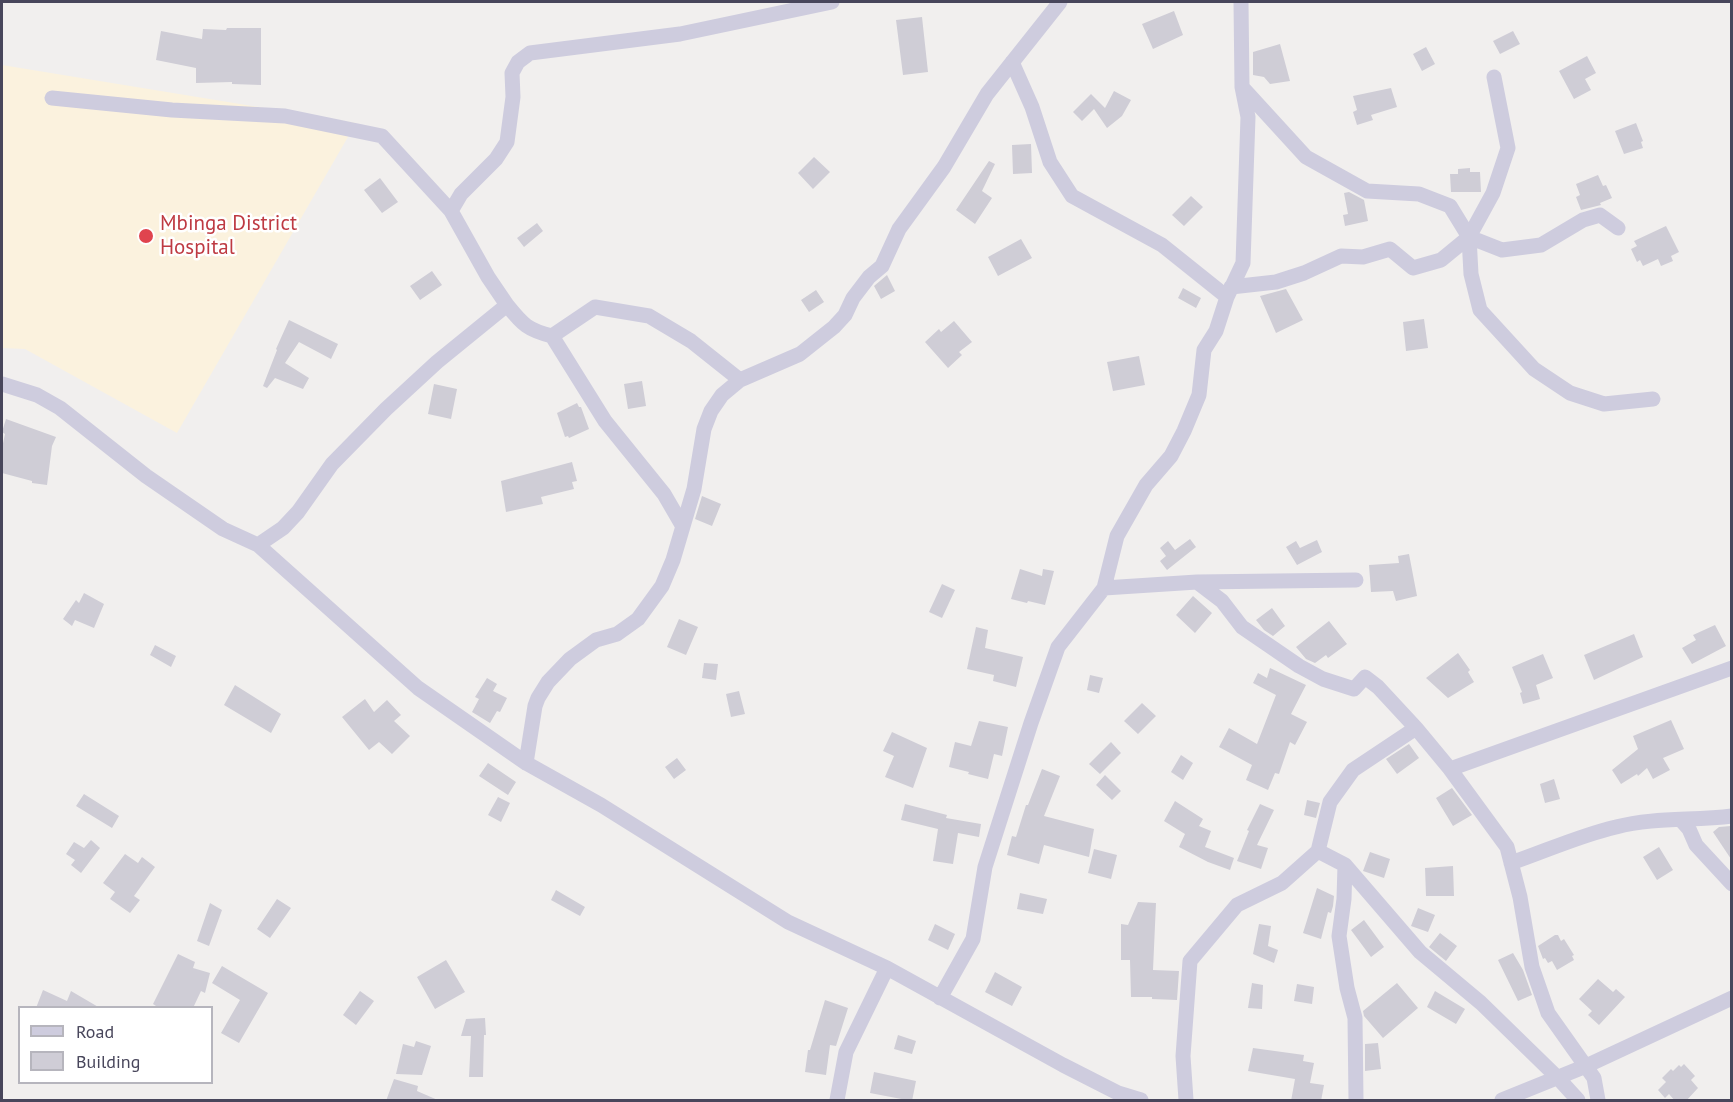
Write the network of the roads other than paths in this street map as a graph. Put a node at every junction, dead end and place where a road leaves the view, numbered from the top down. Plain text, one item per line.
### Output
1 (832, 2) edge
2 (1060, 2) edge
3 (1241, 2) edge
4 (1012, 62) junction
5 (1494, 77) dead end
6 (1242, 87) junction
7 (52, 98) dead end
8 (451, 211) junction
9 (1618, 228) dead end
10 (1469, 237) junction
11 (1229, 292) junction
12 (507, 305) junction
13 (552, 336) junction
14 (740, 380) junction
15 (2, 384) edge
16 (1653, 399) dead end
17 (682, 525) junction
18 (258, 545) junction
19 (1356, 580) dead end
20 (1197, 582) junction
21 (1104, 588) junction
22 (1731, 669) edge
23 (1416, 728) junction
24 (526, 763) junction
25 (1450, 770) junction
26 (1731, 816) edge
27 (1681, 820) junction
28 (1318, 851) junction
29 (1511, 863) junction
30 (1345, 865) junction
31 (1731, 884) edge
32 (887, 968) junction
33 (940, 998) junction
34 (1731, 998) edge
35 (1586, 1066) junction
36 (1558, 1078) junction
37 (837, 1101) edge
38 (1141, 1101) edge
39 (1186, 1101) edge
40 (1356, 1101) edge
41 (1502, 1101) edge
42 (1578, 1101) edge
43 (1598, 1101) edge

1 - 8 street
2 - 4 street
3 - 6 street
4 - 11 street
4 - 14 street
5 - 10 street
6 - 10 street
6 - 11 street
7 - 8 street
8 - 12 street
9 - 10 street
10 - 11 street
10 - 16 street
11 - 21 street
12 - 13 street
12 - 18 street
13 - 14 street
13 - 17 street
14 - 17 street
15 - 18 street
17 - 24 street
18 - 24 street
19 - 20 street
20 - 21 street
20 - 23 street
21 - 33 street
22 - 25 street
23 - 25 street
23 - 28 street
24 - 32 street
25 - 29 street
26 - 27 street
27 - 29 street
27 - 31 street
28 - 30 street
28 - 39 street
29 - 35 street
30 - 36 street
30 - 40 street
32 - 33 street
32 - 37 street
33 - 38 street
34 - 35 street
35 - 36 street
35 - 43 street
36 - 41 street
36 - 42 street

